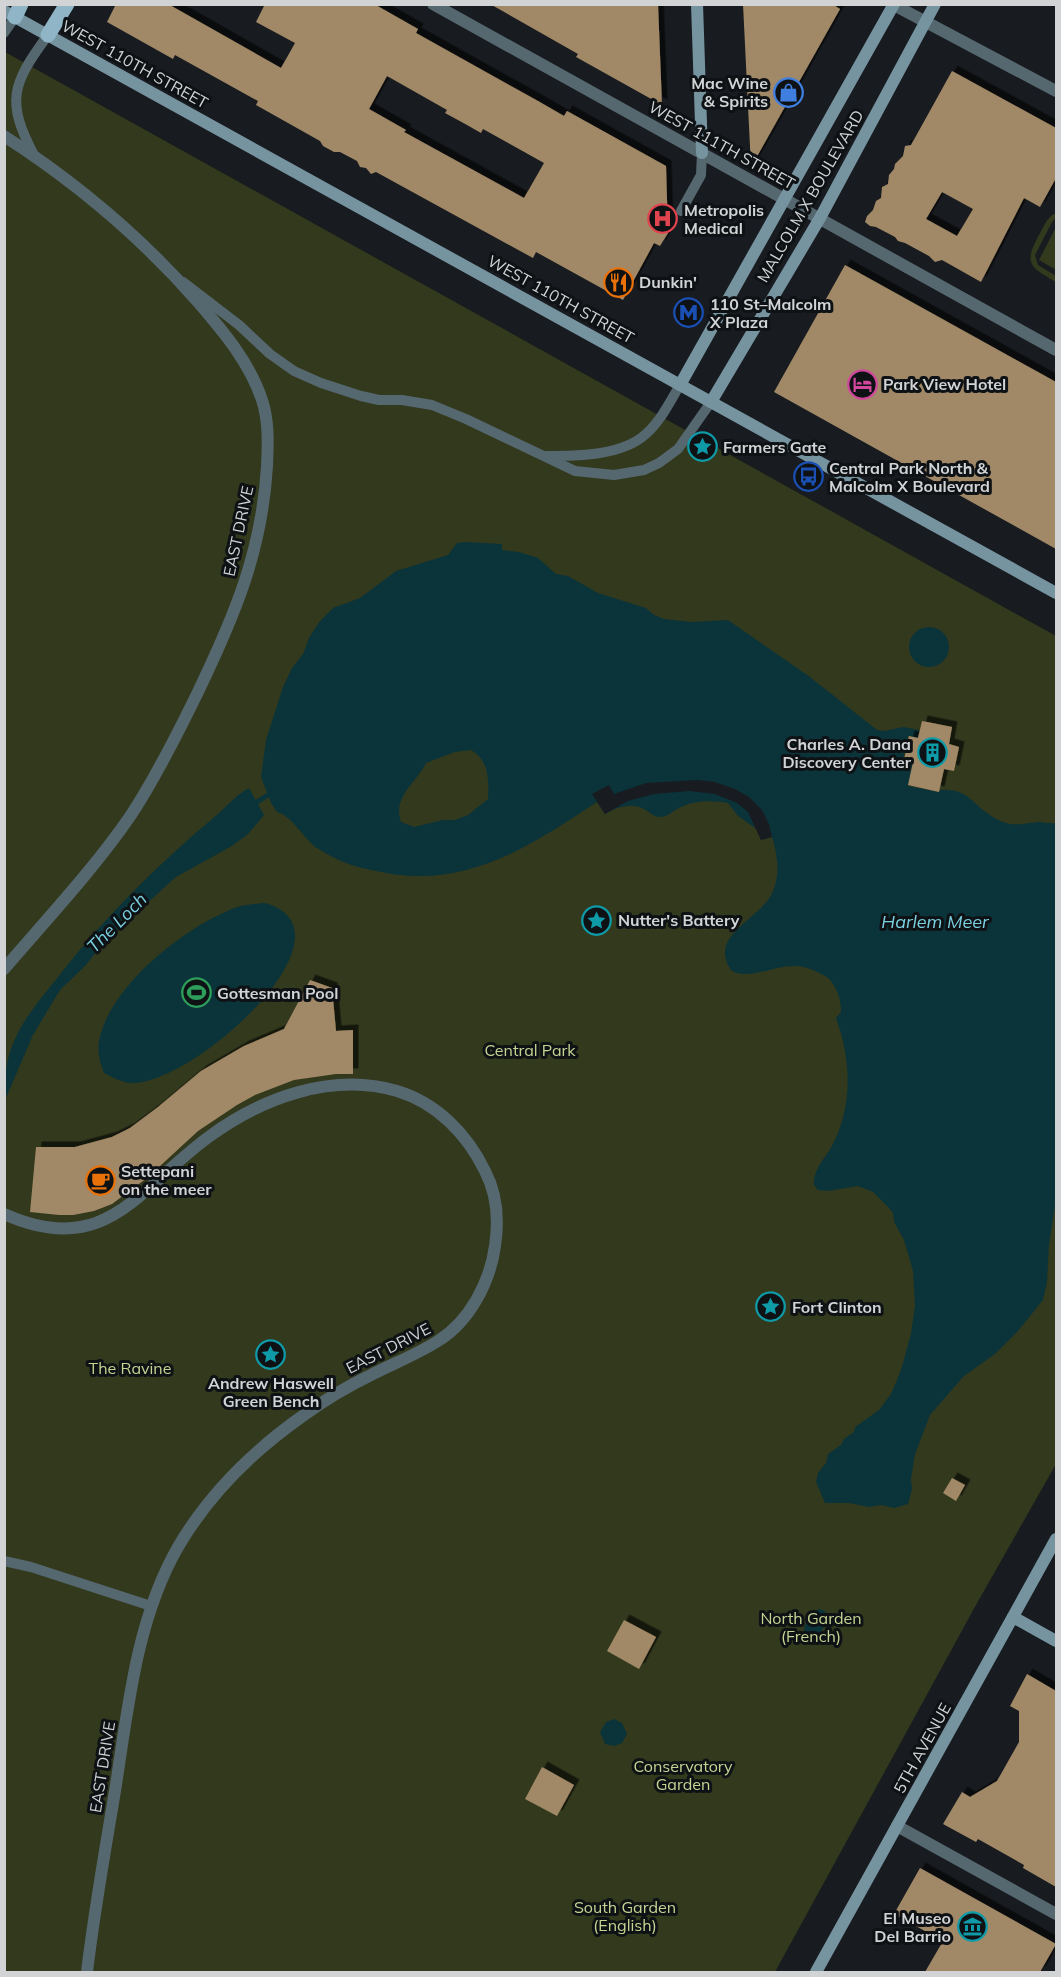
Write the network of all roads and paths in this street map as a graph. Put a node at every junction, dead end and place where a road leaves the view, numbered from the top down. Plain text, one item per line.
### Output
1 (66, 4) edge
2 (434, 4) edge
3 (697, 4) edge
4 (935, 4) edge
5 (893, 5) edge
6 (14, 11) edge
7 (925, 22) junction
8 (4, 33) edge
9 (48, 35) junction
10 (1056, 91) edge
11 (4, 136) edge
12 (702, 153) junction
13 (35, 157) junction
14 (784, 198) junction
15 (681, 212) dead end
16 (820, 218) junction
17 (173, 275) junction
18 (1056, 350) edge
19 (680, 385) junction
20 (711, 402) junction
21 (543, 456) junction
22 (1056, 593) edge
23 (4, 969) edge
24 (4, 1214) edge
25 (1056, 1539) edge
26 (4, 1561) edge
27 (151, 1605) junction
28 (1013, 1617) junction
29 (1056, 1641) edge
30 (897, 1826) junction
31 (1056, 1914) edge
32 (87, 1972) edge
33 (816, 1972) edge

1 - 9 main road
2 - 12 street, WEST 111TH STREET
3 - 12 main road
4 - 7 main road, MALCOLM X BOULEVARD
5 - 7 street
5 - 14 main road, MALCOLM X BOULEVARD
6 - 8 lane
6 - 9 main road, WEST 110TH STREET
7 - 10 street
7 - 16 main road, MALCOLM X BOULEVARD
9 - 13 lane
9 - 19 main road, WEST 110TH STREET
11 - 13 street, EAST DRIVE
12 - 14 street, WEST 111TH STREET
12 - 15 lane
13 - 17 street, EAST DRIVE
14 - 16 street, WEST 111TH STREET
14 - 19 main road, MALCOLM X BOULEVARD
16 - 18 street, WEST 111TH STREET
16 - 20 main road, MALCOLM X BOULEVARD
17 - 21 lane
17 - 23 street, EAST DRIVE
19 - 20 main road, WEST 110TH STREET
19 - 21 lane
20 - 21 lane
20 - 22 main road, WEST 110TH STREET
24 - 27 street, EAST DRIVE
25 - 28 main road, 5TH AVENUE
26 - 27 lane
27 - 32 street, EAST DRIVE
28 - 29 main road
28 - 30 main road, 5TH AVENUE
30 - 31 street
30 - 33 main road, 5TH AVENUE

